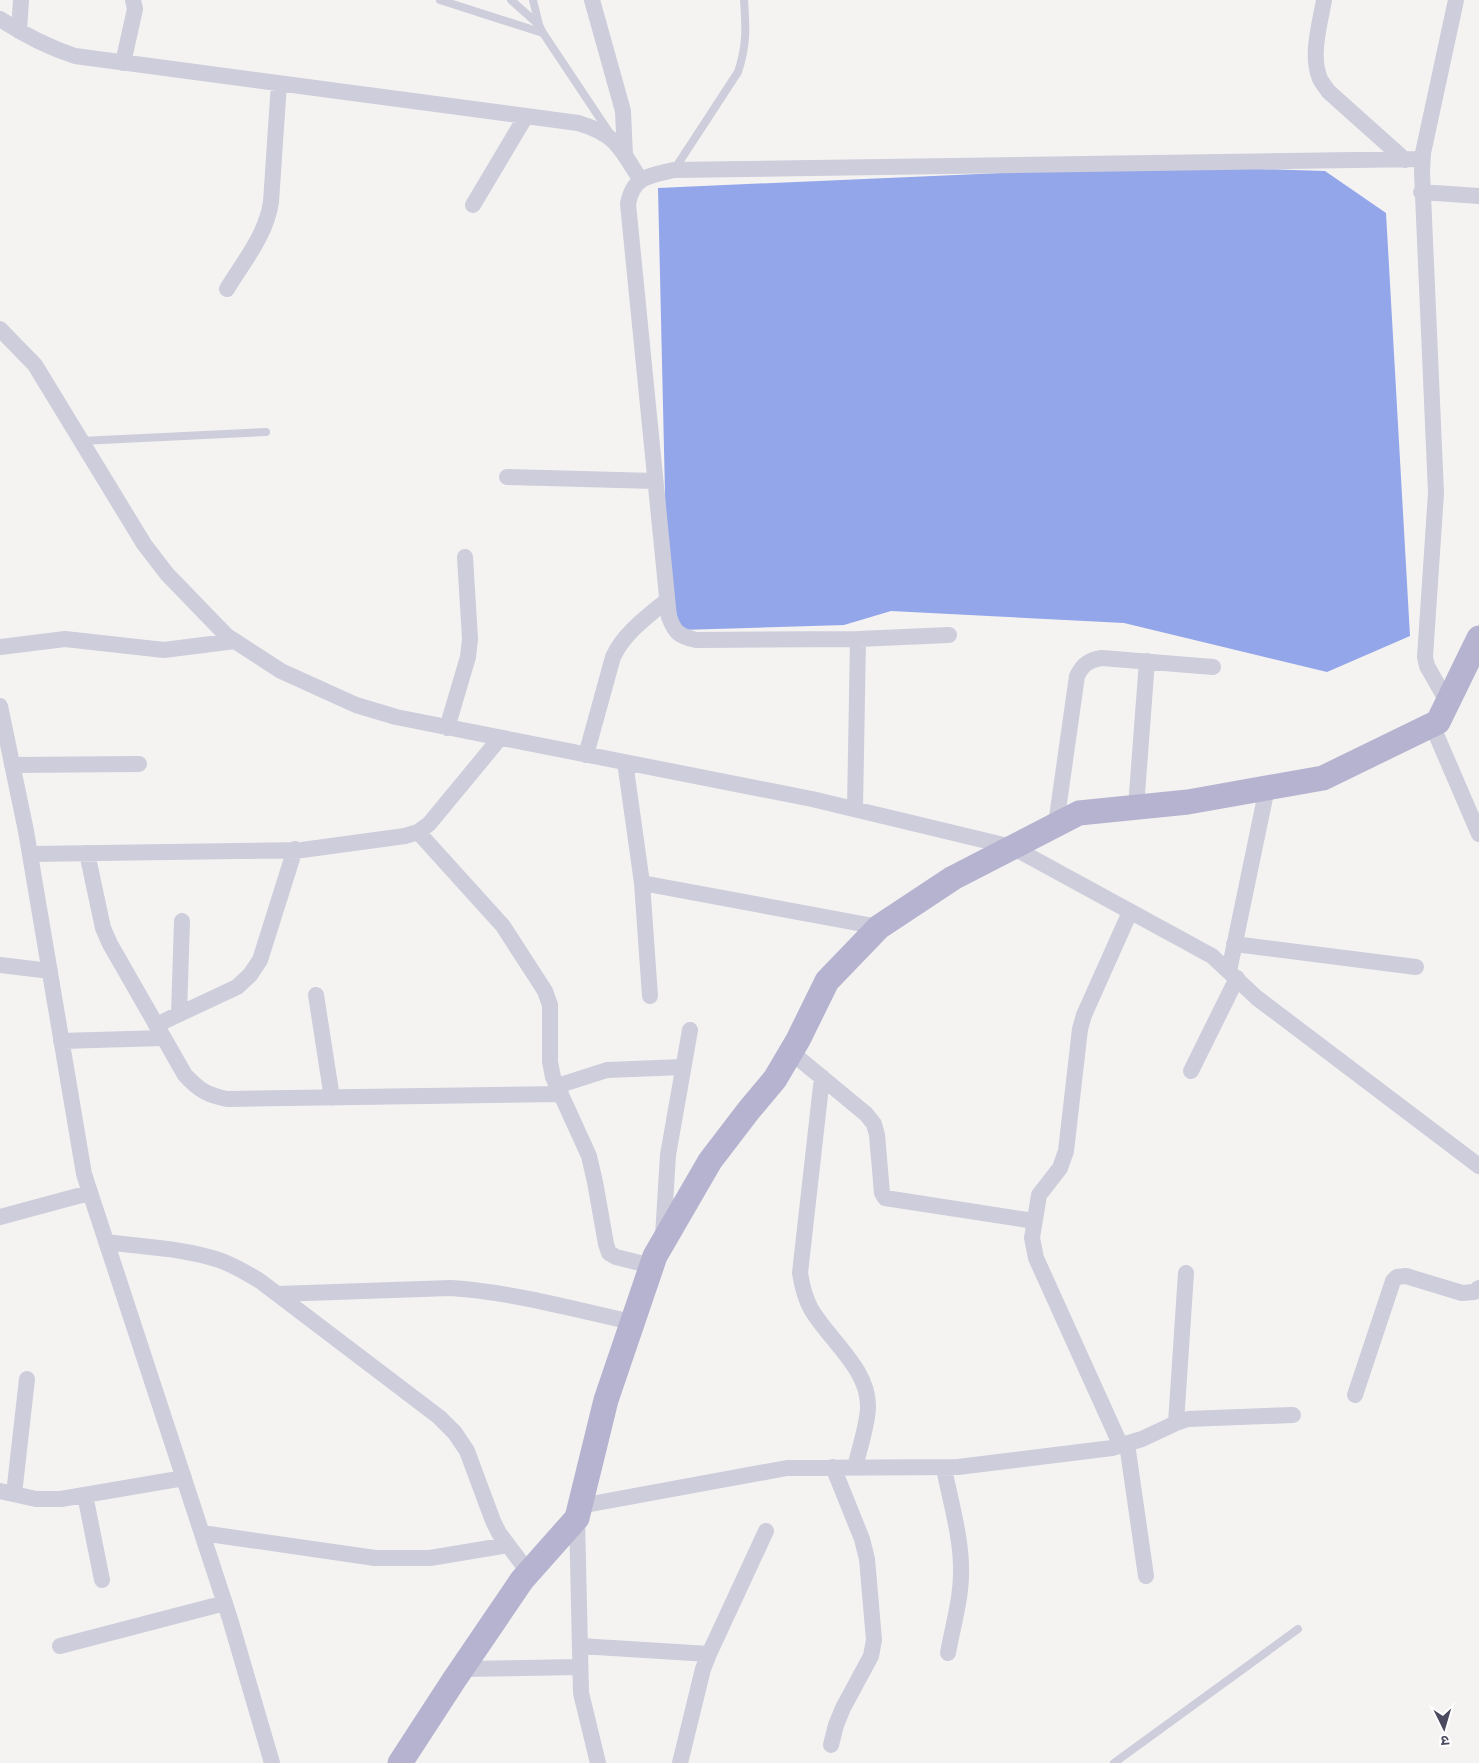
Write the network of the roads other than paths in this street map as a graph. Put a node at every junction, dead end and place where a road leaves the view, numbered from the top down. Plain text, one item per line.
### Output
1 (21, 0) edge
2 (132, 0) edge
3 (440, 0) edge
4 (511, 0) edge
5 (533, 0) edge
6 (592, 0) edge
7 (744, 0) edge
8 (1324, 0) edge
9 (1456, 0) edge
10 (0, 20) edge
11 (539, 25) junction
12 (19, 31) junction
13 (543, 33) junction
14 (124, 63) junction
15 (279, 83) junction
16 (526, 116) junction
17 (621, 150) junction
18 (1422, 159) junction
19 (1405, 160) junction
20 (674, 170) junction
21 (640, 179) junction
22 (1421, 192) junction
23 (1479, 196) edge
24 (474, 205) dead end
25 (227, 289) dead end
26 (0, 329) edge
27 (266, 432) dead end
28 (81, 441) junction
29 (506, 477) dead end
30 (655, 481) junction
31 (465, 557) dead end
32 (667, 600) junction
33 (949, 635) dead end
34 (1479, 638) edge
35 (858, 639) junction
36 (235, 641) junction
37 (0, 647) edge
38 (1146, 661) junction
39 (1473, 663) edge
40 (1213, 667) dead end
41 (1448, 703) junction
42 (0, 706) edge
43 (1432, 725) junction
44 (447, 728) junction
45 (500, 738) junction
46 (586, 755) junction
47 (625, 762) junction
48 (138, 764) dead end
49 (12, 765) junction
50 (1267, 788) junction
51 (1136, 807) junction
52 (855, 809) junction
53 (1474, 811) edge
54 (1056, 824) junction
55 (418, 832) junction
56 (1479, 834) edge
57 (1012, 847) junction
58 (295, 850) junction
59 (87, 853) junction
60 (30, 854) junction
61 (642, 883) junction
62 (1130, 912) junction
63 (182, 921) dead end
64 (879, 927) junction
65 (1234, 944) junction
66 (0, 965) edge
67 (1416, 967) dead end
68 (50, 971) junction
69 (1233, 974) junction
70 (316, 994) dead end
71 (650, 996) dead end
72 (179, 1014) junction
73 (690, 1030) dead end
74 (160, 1032) junction
75 (61, 1041) junction
76 (791, 1052) junction
77 (683, 1067) junction
78 (1191, 1071) dead end
79 (822, 1077) junction
80 (559, 1090) junction
81 (332, 1098) junction
82 (1479, 1166) edge
83 (89, 1193) junction
84 (0, 1217) edge
85 (1034, 1221) junction
86 (663, 1241) junction
87 (106, 1242) junction
88 (652, 1266) junction
89 (1186, 1273) dead end
90 (1479, 1288) edge
91 (277, 1294) junction
92 (632, 1322) junction
93 (27, 1379) dead end
94 (1355, 1395) dead end
95 (1293, 1415) dead end
96 (1176, 1423) junction
97 (1124, 1445) junction
98 (833, 1467) junction
99 (855, 1467) junction
100 (944, 1468) junction
101 (184, 1478) junction
102 (7, 1492) edge
103 (85, 1495) junction
104 (578, 1512) junction
105 (766, 1531) dead end
106 (202, 1533) junction
107 (508, 1545) junction
108 (529, 1573) junction
109 (1146, 1576) dead end
110 (102, 1580) dead end
111 (225, 1603) junction
112 (1298, 1629) dead end
113 (60, 1646) dead end
114 (580, 1646) junction
115 (948, 1653) dead end
116 (709, 1654) junction
117 (580, 1667) junction
118 (461, 1669) junction
119 (831, 1745) dead end
120 (272, 1763) edge
121 (400, 1763) edge
122 (598, 1763) edge
123 (680, 1763) edge
124 (1114, 1763) edge

1 - 12 street
2 - 14 street
3 - 13 lane
4 - 11 lane
5 - 11 lane
6 - 17 street
7 - 20 lane
8 - 19 street
9 - 18 street
10 - 12 street
11 - 13 lane
12 - 14 street
13 - 17 lane
14 - 15 street
15 - 16 street
15 - 25 street
16 - 17 street
16 - 24 street
17 - 21 street
18 - 19 street
18 - 22 street
19 - 20 street
20 - 21 street
21 - 30 street
22 - 23 street
22 - 41 street
26 - 28 street
27 - 28 lane
28 - 36 street
29 - 30 street
30 - 32 street
31 - 44 street
32 - 35 street
32 - 46 street
33 - 35 street
34 - 39 main road
35 - 52 street
36 - 37 street
36 - 44 street
38 - 40 street
38 - 51 street
38 - 54 street
39 - 41 main road
41 - 43 main road
42 - 49 street
43 - 50 main road
43 - 53 street
44 - 45 street
45 - 46 street
45 - 55 street
46 - 47 street
47 - 52 street
47 - 61 street
48 - 49 street
49 - 60 street
50 - 51 main road
50 - 65 street
51 - 54 main road
52 - 57 street
53 - 56 street
54 - 57 main road
55 - 58 street
55 - 80 street
57 - 62 street
57 - 64 main road
58 - 59 street
58 - 72 street
59 - 60 street
59 - 74 street
60 - 68 street
61 - 64 street
61 - 71 street
62 - 69 street
62 - 85 street
63 - 72 street
64 - 76 main road
65 - 67 street
65 - 69 street
66 - 68 street
68 - 75 street
69 - 78 street
69 - 82 street
70 - 81 street
72 - 74 street
73 - 77 street
74 - 75 street
74 - 81 street
75 - 83 street
76 - 79 street
76 - 86 main road
77 - 80 street
77 - 86 street
79 - 85 street
79 - 99 street
80 - 81 street
80 - 88 street
83 - 84 street
83 - 87 street
85 - 97 street
86 - 88 main road
87 - 91 street
87 - 101 street
88 - 92 main road
89 - 96 street
90 - 94 street
91 - 92 street
91 - 107 street
92 - 104 main road
93 - 102 street
95 - 96 street
96 - 97 street
97 - 100 street
97 - 109 street
98 - 99 street
98 - 104 street
98 - 119 street
99 - 100 street
100 - 115 street
101 - 103 street
101 - 106 street
102 - 103 street
103 - 110 street
104 - 108 main road
104 - 114 street
105 - 116 street
106 - 107 street
106 - 111 street
107 - 108 street
108 - 118 main road
111 - 113 street
111 - 120 street
112 - 124 lane
114 - 116 street
114 - 117 street
116 - 123 street
117 - 118 street
117 - 122 street
118 - 121 main road

